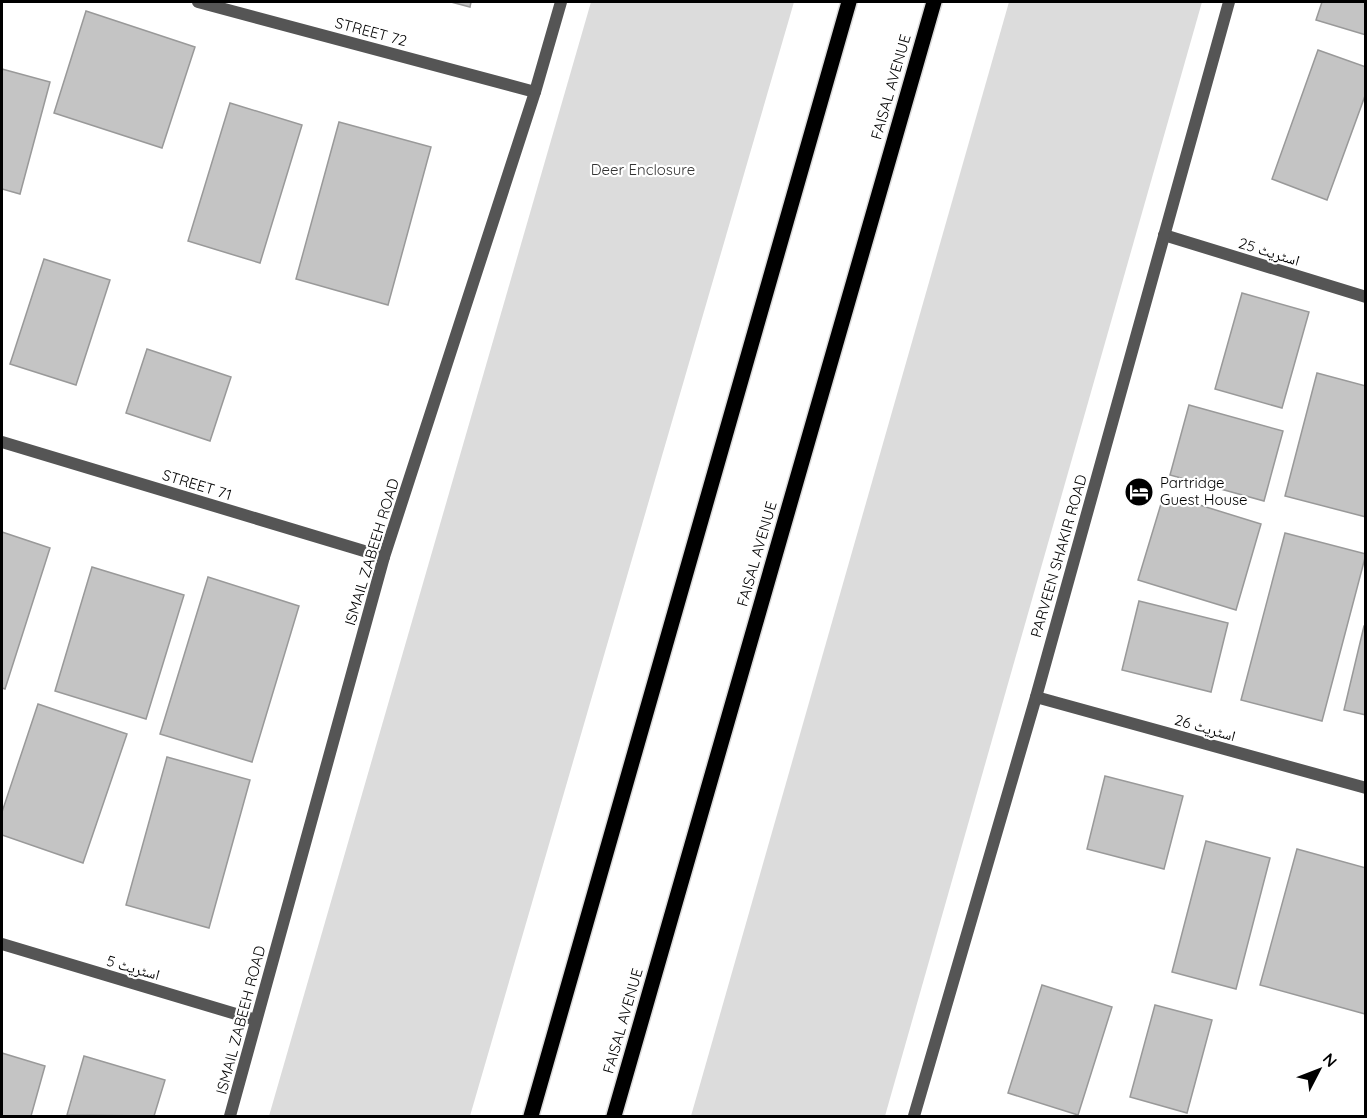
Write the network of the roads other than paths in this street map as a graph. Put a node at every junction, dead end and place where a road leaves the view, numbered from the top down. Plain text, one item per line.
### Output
1 (198, 2) edge
2 (561, 2) edge
3 (849, 2) edge
4 (934, 2) edge
5 (1229, 2) edge
6 (535, 92) junction
7 (1164, 235) junction
8 (1365, 297) edge
9 (2, 441) edge
10 (384, 557) junction
11 (1036, 697) junction
12 (1365, 788) edge
13 (2, 945) edge
14 (256, 1020) junction
15 (230, 1116) edge
16 (531, 1116) edge
17 (614, 1116) edge
18 (914, 1116) edge

1 - 6 street, STREET 72
2 - 6 street, ISMAIL ZABEEH ROAD
3 - 16 main road
4 - 17 main road, FAISAL AVENUE
5 - 7 street, PARVEEN SHAKIR ROAD
6 - 10 street, ISMAIL ZABEEH ROAD
7 - 8 street, اسٹریٹ 25
7 - 11 street, PARVEEN SHAKIR ROAD
9 - 10 street, STREET 71
10 - 14 street, ISMAIL ZABEEH ROAD
11 - 12 street, اسٹریٹ 26
11 - 18 street, PARVEEN SHAKIR ROAD
13 - 14 street, اسٹریٹ 5
14 - 15 street, ISMAIL ZABEEH ROAD

